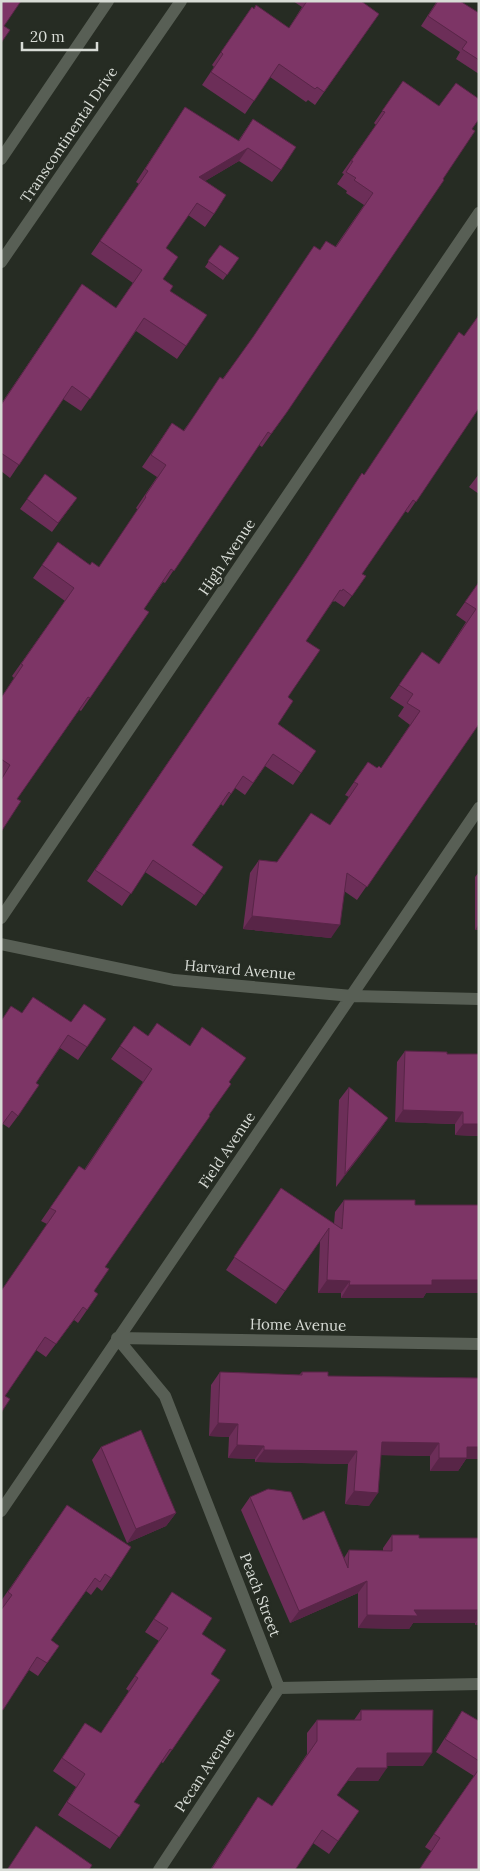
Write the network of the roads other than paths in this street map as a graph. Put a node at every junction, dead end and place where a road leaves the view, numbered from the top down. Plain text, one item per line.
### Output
1 (108, 1) edge
2 (180, 1) edge
3 (1, 159) edge
4 (479, 213) edge
5 (1, 262) edge
6 (479, 808) edge
7 (1, 918) edge
8 (1, 944) edge
9 (352, 996) junction
10 (479, 999) edge
11 (117, 1338) junction
12 (479, 1344) edge
13 (1, 1511) edge
14 (479, 1684) edge
15 (278, 1688) junction
16 (159, 1870) edge

1 - 3 street
2 - 5 street, Transcontinental Drive
4 - 7 street, High Avenue
6 - 9 street, Field Avenue
8 - 9 street, Harvard Avenue
9 - 10 street, Harvard Avenue
9 - 11 street, Field Avenue
11 - 12 street, Home Avenue
11 - 13 street, Field Avenue
11 - 15 street, Peach Street
14 - 15 street
15 - 16 street, Pecan Avenue

